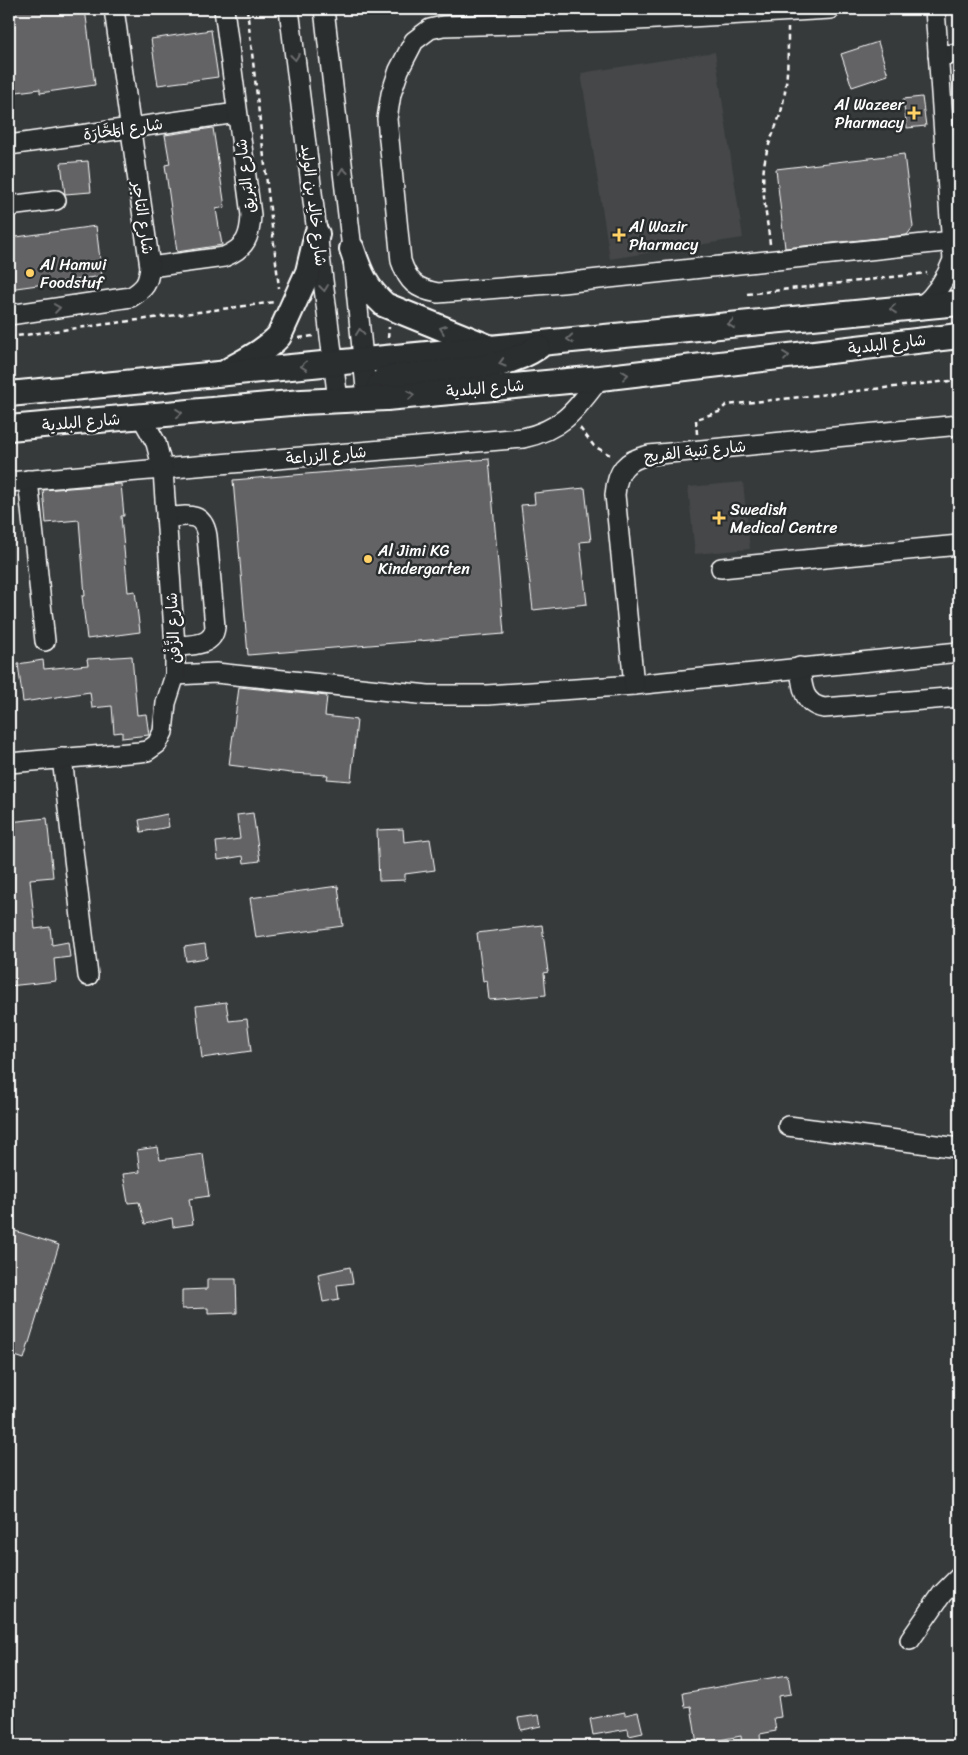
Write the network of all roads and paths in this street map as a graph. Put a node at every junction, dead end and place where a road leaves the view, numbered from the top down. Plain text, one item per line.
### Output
1 (119, 9) edge
2 (224, 9) edge
3 (247, 9) edge
4 (324, 9) edge
5 (831, 9) edge
6 (936, 9) edge
7 (288, 10) edge
8 (788, 11) junction
9 (512, 16) edge
10 (959, 54) edge
11 (938, 55) junction
12 (237, 113) junction
13 (130, 128) junction
14 (9, 145) edge
15 (56, 200) dead end
16 (9, 206) edge
17 (317, 234) junction
18 (954, 234) edge
19 (352, 250) junction
20 (772, 260) junction
21 (954, 266) edge
22 (150, 268) junction
23 (747, 294) dead end
24 (959, 303) edge
25 (287, 305) junction
26 (921, 307) junction
27 (9, 315) edge
28 (959, 336) edge
29 (9, 337) edge
30 (545, 342) junction
31 (488, 347) junction
32 (362, 360) junction
33 (334, 363) junction
34 (221, 374) junction
35 (600, 378) junction
36 (959, 380) edge
37 (9, 394) edge
38 (376, 398) junction
39 (338, 400) junction
40 (570, 415) junction
41 (140, 416) junction
42 (959, 425) edge
43 (9, 428) edge
44 (693, 439) dead end
45 (619, 452) dead end
46 (163, 470) junction
47 (28, 480) junction
48 (9, 482) edge
49 (166, 518) junction
50 (959, 545) edge
51 (721, 568) dead end
52 (46, 641) dead end
53 (175, 646) junction
54 (959, 652) edge
55 (800, 667) junction
56 (175, 674) junction
57 (634, 684) junction
58 (959, 697) edge
59 (62, 758) junction
60 (9, 763) edge
61 (88, 976) dead end
62 (788, 1126) dead end
63 (959, 1148) edge
64 (959, 1577) edge
65 (910, 1640) dead end

1 - 13 street, شارع التاجر
2 - 12 street, شارع البَريق
3 - 25 path
19 -> 4 street, شارع خالِد بن الوليد
5 - 8 street
6 - 11 street
7 -> 17 street, شارع خالِد بن الوليد
8 - 9 street
8 - 20 path
9 - 20 street
10 - 11 street
11 - 18 street
12 - 13 street, شارع المَحَّارَة
12 - 22 street, شارع البَريق
13 - 14 street, شارع المَحَّارَة
13 - 22 street, شارع التاجر
15 - 16 street
17 - 25 main road
17 -> 33 street, شارع خالِد بن الوليد
18 - 20 street
18 - 21 street
31 -> 19 main road
32 -> 19 street, شارع خالِد بن الوليد
21 - 23 path
21 - 26 street
27 -> 22 street, شارع التاجر
24 - 26 main road, شارع البلدية
25 - 29 path
25 - 34 main road
26 -> 30 main road, شارع البلدية
35 -> 28 main road, شارع البلدية
30 - 31 main road, شارع البلدية
30 -> 38 main road
31 - 32 main road, شارع البلدية
32 - 33 main road, شارع البلدية
32 - 38 street, شارع خالِد بن الوليد
33 -> 34 main road, شارع البلدية
33 - 39 street, شارع خالِد بن الوليد
34 - 37 main road, شارع البلدية
38 -> 35 main road, شارع البلدية
35 - 40 street, شارع الزراعة
36 - 44 path
38 - 39 main road, شارع البلدية
41 -> 39 main road, شارع البلدية
40 - 45 path
40 - 46 street, شارع الزراعة
41 - 43 main road, شارع البلدية
41 - 46 street, شارع الزَّفْن
42 - 57 street, شارع ثنية الفريج
46 - 47 street, شارع الزراعة
46 - 49 street, شارع الزَّفْن
47 - 48 street, شارع الزراعة
47 - 52 street
49 - 53 street, شارع الزَّفْن
49 - 53 street
50 - 51 street
53 - 56 street, شارع الزَّفْن
54 - 55 street
55 - 57 street
55 - 58 street
56 - 57 street
56 - 59 street, شارع الزَّفْن
59 - 60 street, شارع الزَّفْن
59 - 61 street
62 - 63 street
64 - 65 street

